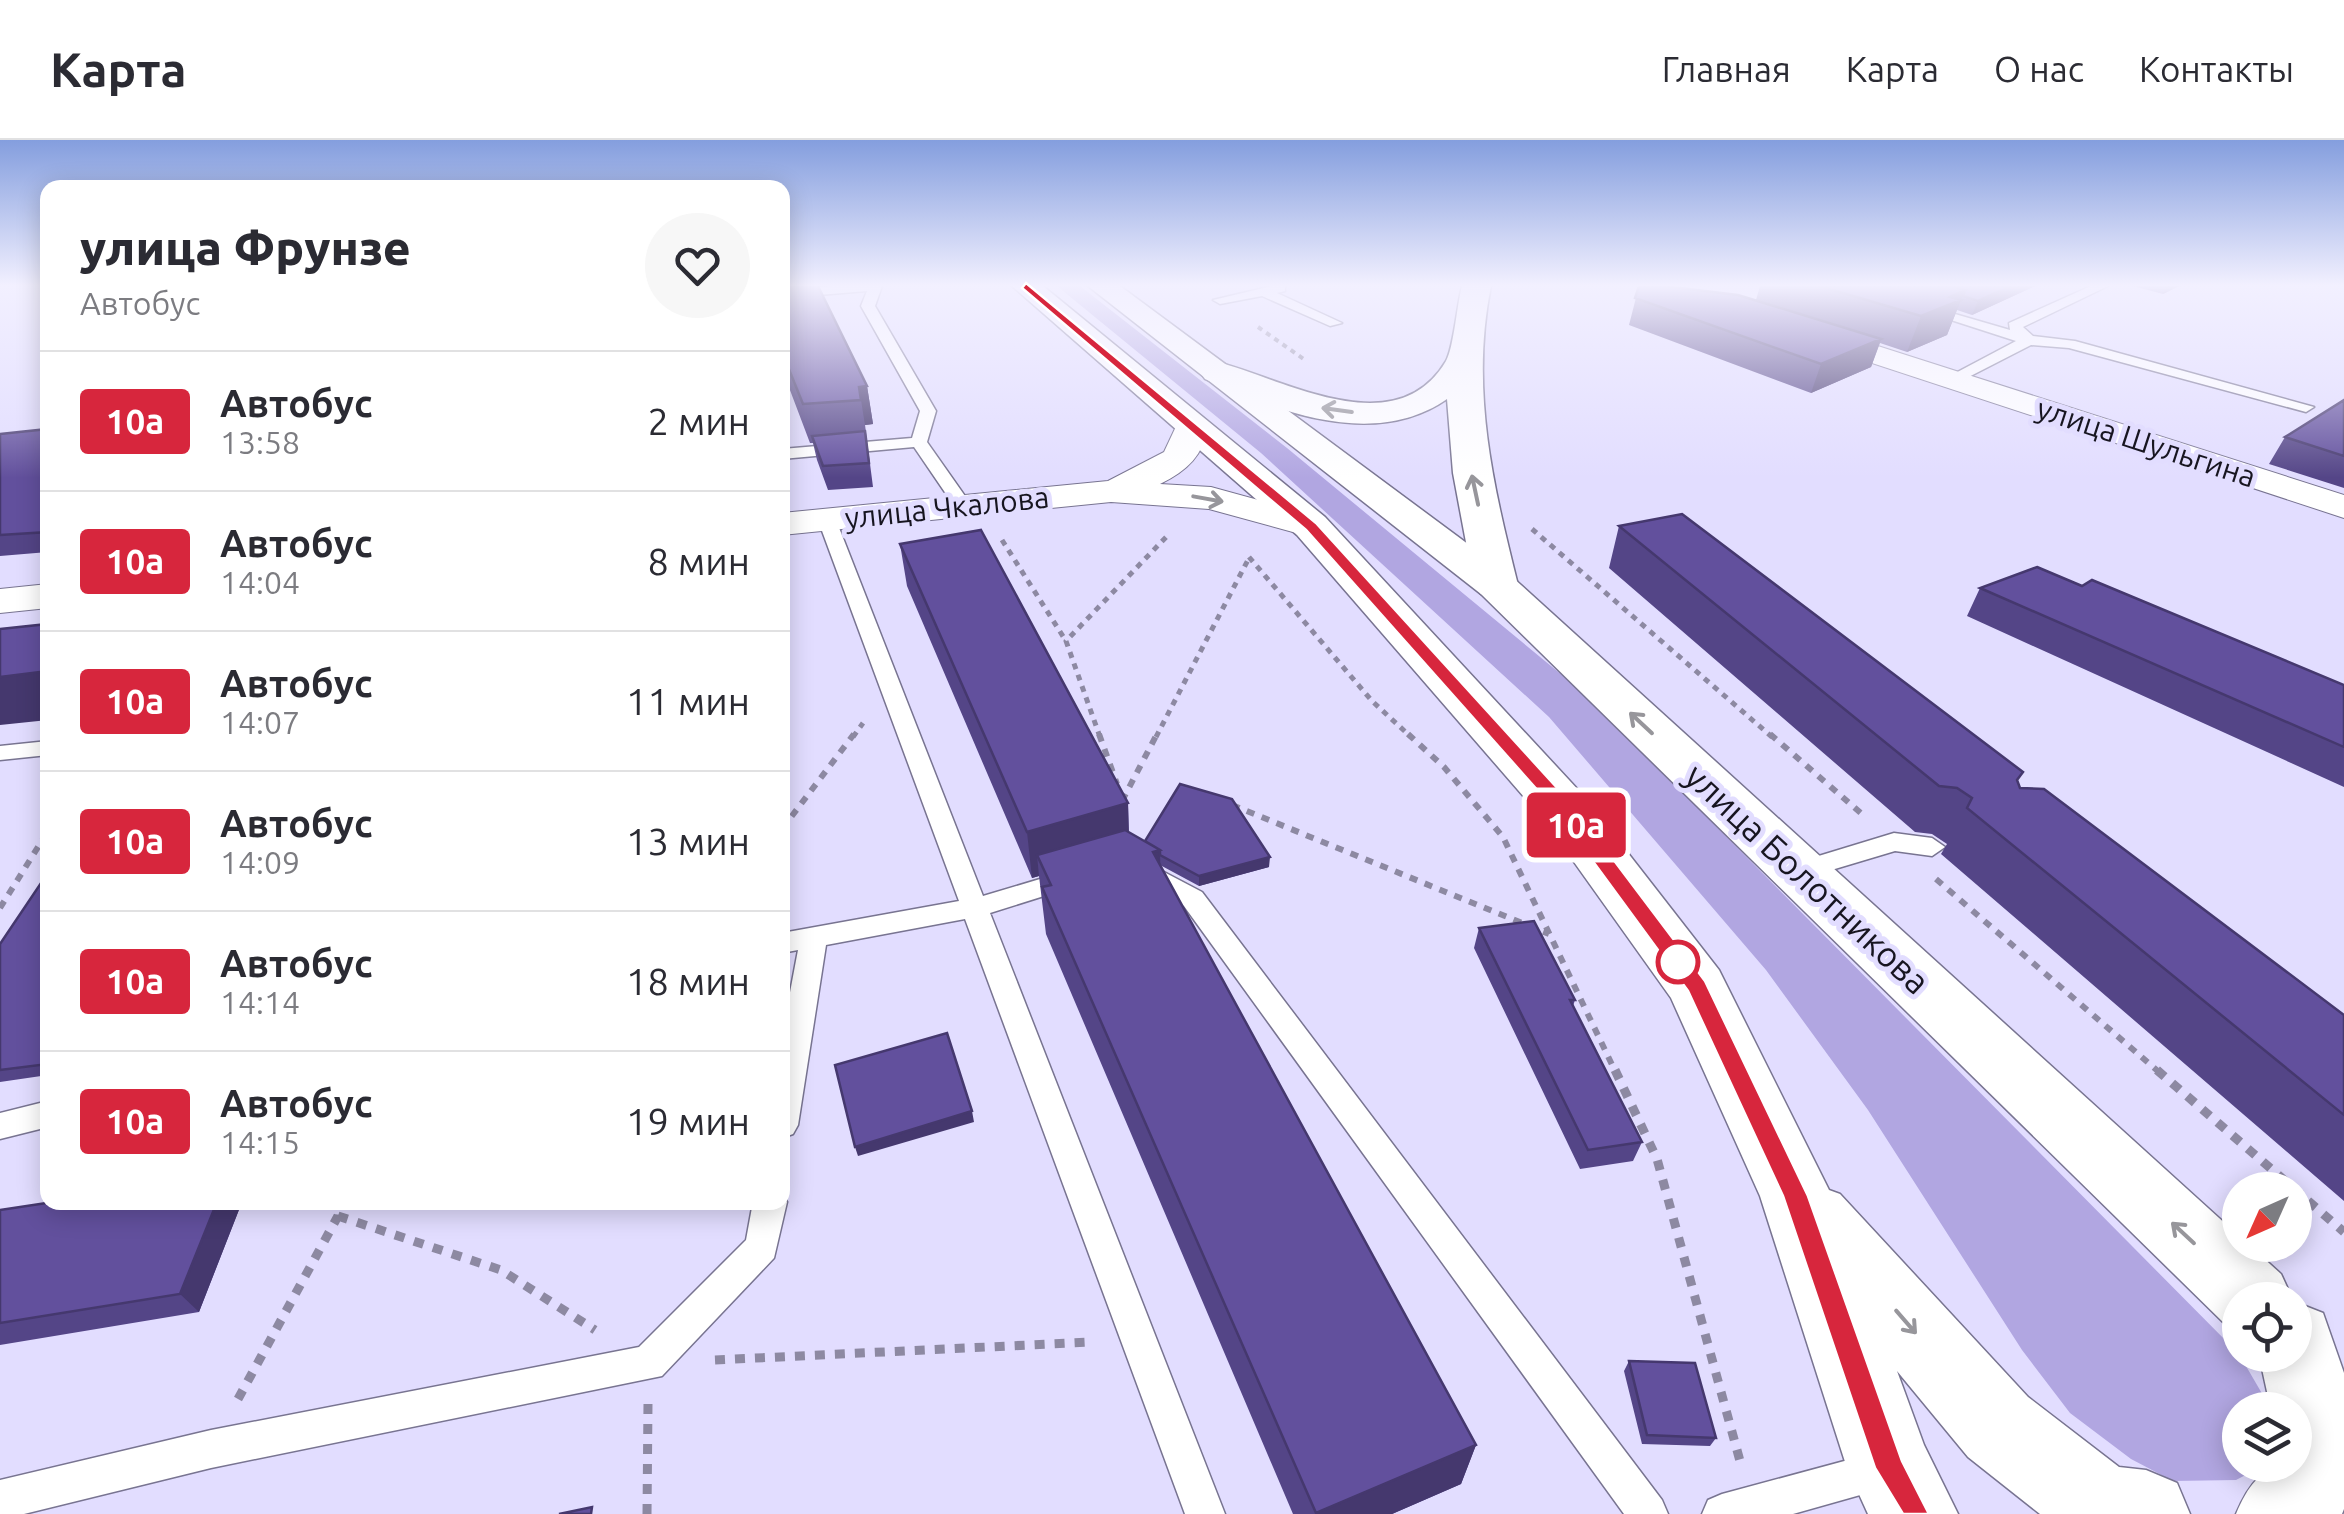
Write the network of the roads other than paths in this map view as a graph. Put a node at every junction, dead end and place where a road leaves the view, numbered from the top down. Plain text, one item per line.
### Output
1 (893, 350) edge
2 (1103, 350) edge
3 (1188, 350) edge
4 (1462, 350) edge
5 (1861, 350) edge
6 (2010, 350) edge
7 (2093, 350) edge
8 (1461, 365) junction
9 (1217, 372) junction
10 (1953, 380) junction
11 (2306, 407) dead end
12 (1192, 424) junction
13 (919, 442) junction
14 (790, 451) edge
15 (1111, 492) junction
16 (963, 506) junction
17 (2344, 507) edge
18 (827, 520) junction
19 (790, 523) edge
20 (1283, 537) junction
21 (1496, 585) junction
22 (40, 597) edge
23 (0, 601) edge
24 (40, 749) edge
25 (0, 753) edge
26 (1932, 846) dead end
27 (1798, 870) junction
28 (975, 908) junction
29 (814, 936) junction
30 (790, 940) edge
31 (790, 1078) edge
32 (40, 1116) edge
33 (0, 1126) edge
34 (1796, 1196) junction
35 (769, 1210) edge
36 (2235, 1282) edge
37 (2312, 1355) edge
38 (2303, 1372) edge
39 (2344, 1385) edge
40 (1902, 1491) edge
41 (0, 1500) edge
42 (1737, 1510) edge
43 (1205, 1514) edge
44 (1648, 1514) edge
45 (2146, 1514) edge
46 (2280, 1514) edge

1 - 13 lane
2 - 12 main road
3 - 9 main road, улица Болотникова
4 - 8 main road
5 - 10 street, улица Шульгина
6 - 10 lane
7 - 11 lane
8 -> 9 main road
21 -> 8 main road
9 - 21 main road, улица Болотникова
10 - 17 street, улица Шульгина
12 - 15 street, улица Чкалова
12 - 20 main road
13 - 14 lane
13 - 16 lane
15 - 16 street, улица Чкалова
15 -> 20 street, улица Чкалова
16 - 18 street, улица Чкалова
18 - 19 street, улица Чкалова
18 - 28 lane
20 - 34 main road
27 -> 21 main road, улица Болотникова
22 - 23 street
24 - 25 lane
26 - 27 lane
36 -> 27 main road, улица Болотникова
28 - 29 lane
28 - 43 lane
28 - 44 lane
29 - 30 lane
29 - 31 lane
32 - 33 lane
34 - 40 main road
34 -> 45 main road
35 - 41 lane
37 - 39 main road
38 - 46 main road
40 - 42 lane

